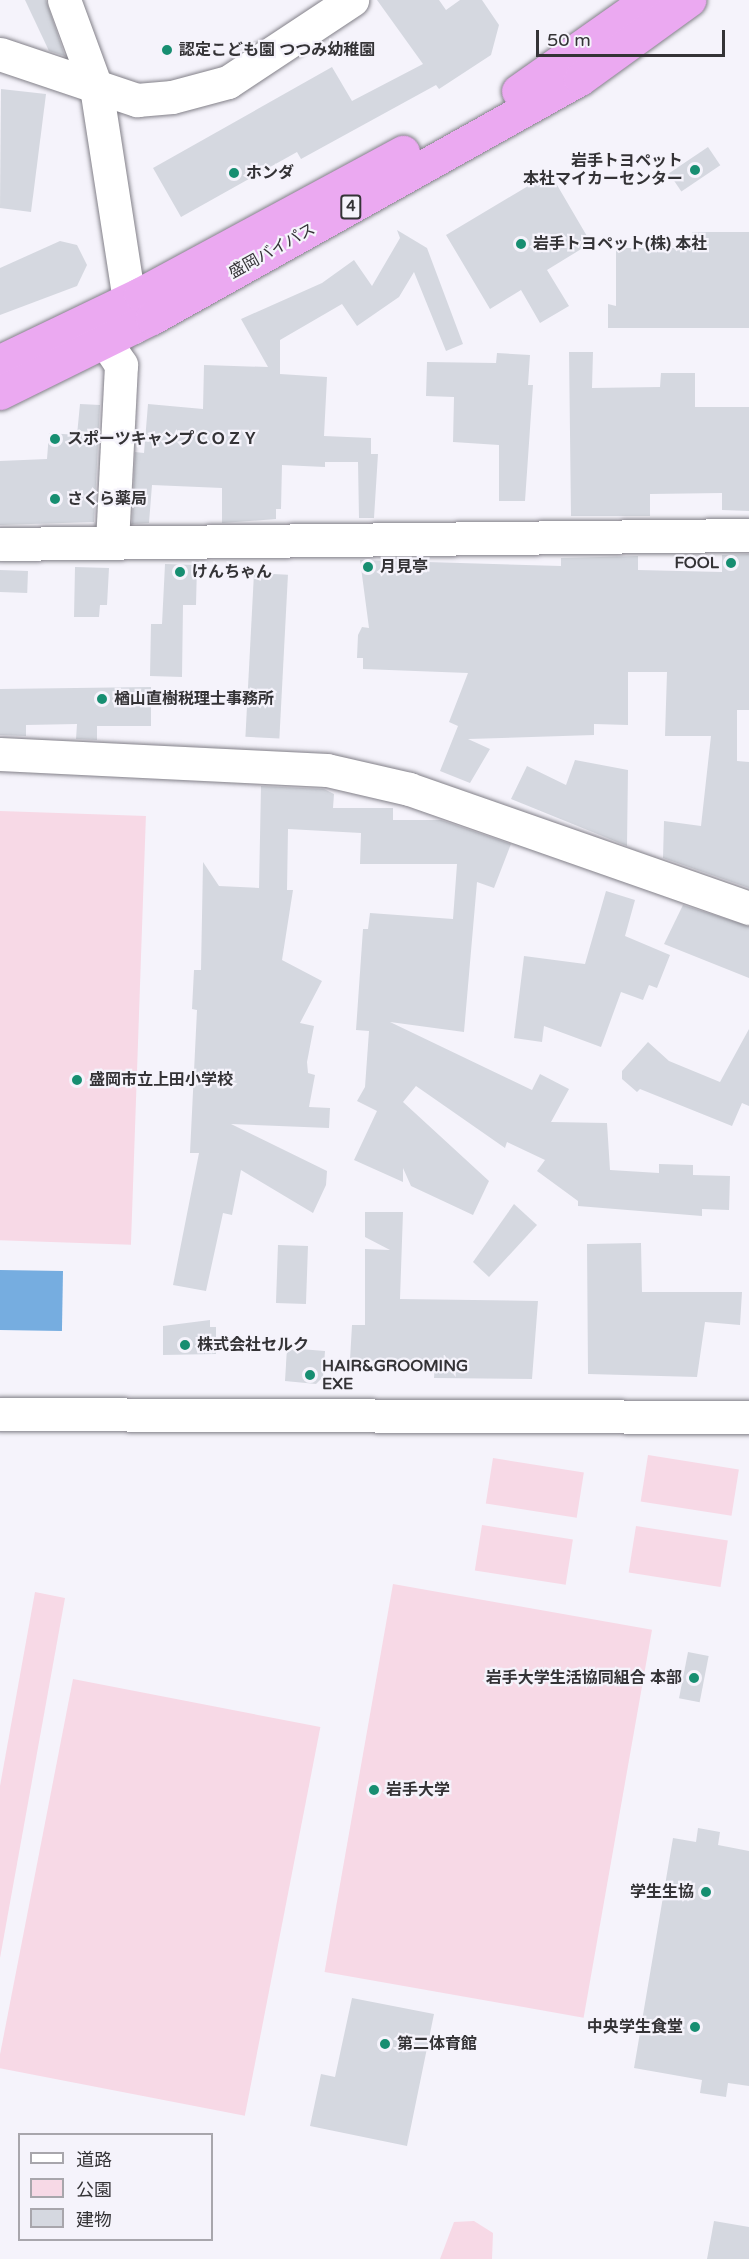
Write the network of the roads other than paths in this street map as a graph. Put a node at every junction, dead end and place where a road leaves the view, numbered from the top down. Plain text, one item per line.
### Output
1 (64, 0) edge
2 (352, 0) edge
3 (647, 0) edge
4 (688, 0) edge
5 (0, 54) edge
6 (96, 87) junction
7 (121, 323) junction
8 (0, 361) edge
9 (0, 393) edge
10 (749, 535) edge
11 (112, 543) junction
12 (0, 544) edge
13 (0, 754) edge
14 (749, 908) edge
15 (0, 1414) edge
16 (749, 1417) edge

1 - 6 street
2 - 6 street
3 - 7 highway, 盛岡バイパス / 4
4 - 7 highway, 盛岡バイパス / 4
5 - 6 street
6 - 7 street
7 - 8 highway, 盛岡バイパス / 4
7 - 9 highway, 盛岡バイパス / 4
7 - 11 street
10 - 11 street
11 - 12 street
13 - 14 street
15 - 16 street

